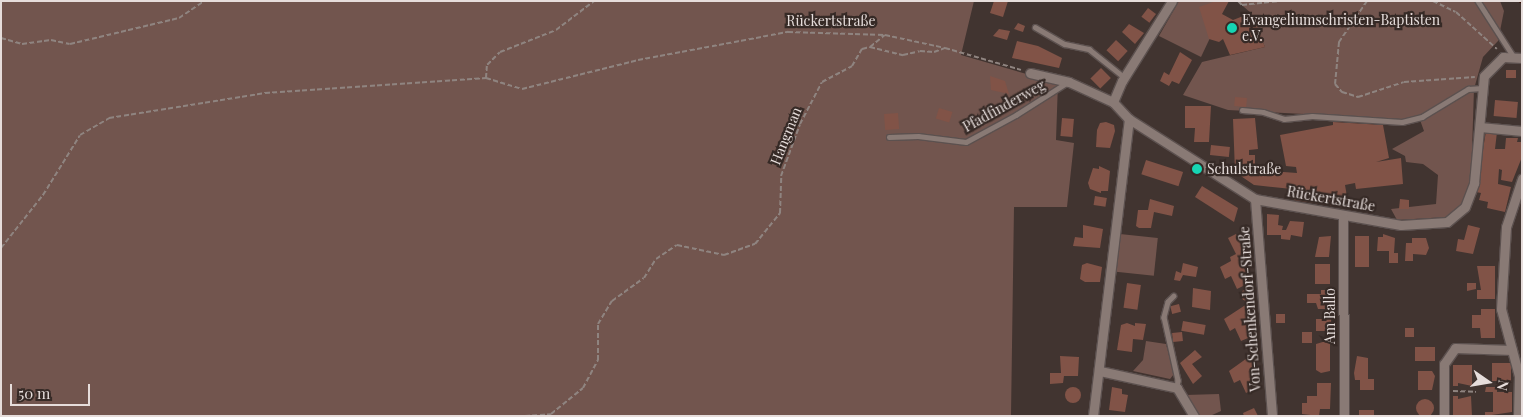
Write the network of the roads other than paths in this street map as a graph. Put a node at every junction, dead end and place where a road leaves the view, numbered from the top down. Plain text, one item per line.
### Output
1 (1172, 1) edge
2 (1478, 1) edge
3 (1035, 27) dead end
4 (1518, 58) edge
5 (1030, 73) road end
6 (1124, 77) junction
7 (1069, 82) junction
8 (1482, 88) junction
9 (1113, 102) junction
10 (1242, 110) dead end
11 (1129, 119) junction
12 (1480, 127) junction
13 (1522, 131) edge
14 (889, 137) dead end
15 (1522, 179) edge
16 (1255, 199) junction
17 (1343, 217) junction
18 (1174, 296) dead end
19 (1512, 350) junction
20 (1100, 371) junction
21 (1177, 388) junction
22 (1093, 416) edge
23 (1194, 416) edge
24 (1272, 416) edge
25 (1344, 416) edge
26 (1444, 416) edge
27 (1518, 416) edge

1 - 6 street
2 - 4 lane
3 - 6 lane
4 - 8 street, Rückertstraße
5 - 7 street
6 - 9 street
7 - 9 street
7 - 14 lane, Pfadfinderweg
8 - 10 lane
8 - 12 street, Rückertstraße
9 - 11 street
11 - 16 street, Rückertstraße
11 - 20 street
12 - 13 street
12 - 17 street, Rückertstraße
15 - 19 street
16 - 17 street, Rückertstraße
16 - 24 street, Von-Schenkendorf-Straße
17 - 25 street, Am Ballo
18 - 21 lane
19 - 26 street
19 - 27 street
20 - 21 street
20 - 22 street
21 - 23 street

